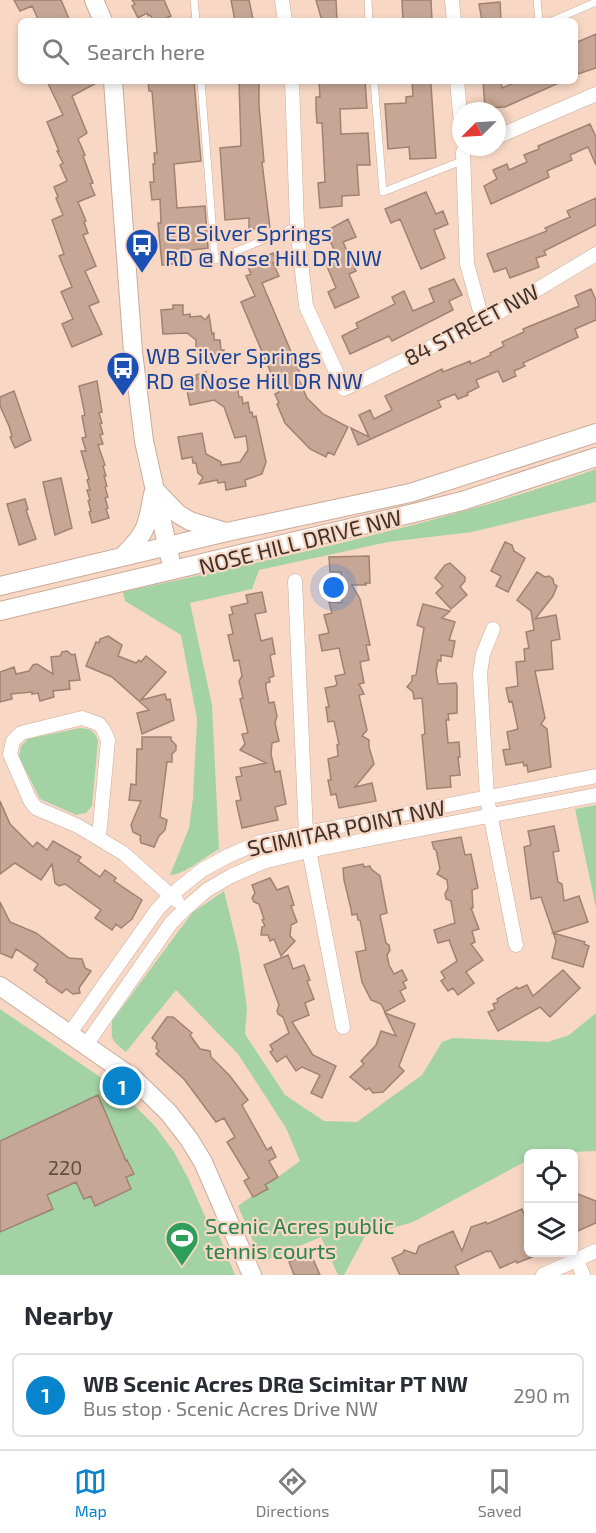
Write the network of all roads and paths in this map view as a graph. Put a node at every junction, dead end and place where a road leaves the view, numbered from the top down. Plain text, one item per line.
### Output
1 (94, 0) edge
2 (194, 0) edge
3 (282, 0) edge
4 (368, 0) edge
5 (452, 0) edge
6 (537, 0) edge
7 (596, 2) edge
8 (102, 18) edge
9 (196, 18) edge
10 (285, 18) edge
11 (369, 18) edge
12 (454, 18) edge
13 (539, 18) edge
14 (559, 18) edge
15 (113, 84) edge
16 (201, 84) edge
17 (292, 84) edge
18 (374, 84) edge
19 (458, 84) edge
20 (596, 94) edge
21 (459, 102) edge
22 (506, 133) edge
23 (456, 156) edge
24 (466, 156) edge
25 (297, 226) junction
26 (596, 254) edge
27 (483, 322) junction
28 (596, 433) edge
29 (596, 457) edge
30 (154, 489) junction
31 (226, 532) junction
32 (168, 547) junction
33 (123, 556) junction
34 (173, 571) junction
35 (295, 581) dead end
36 (0, 586) edge
37 (0, 611) edge
38 (493, 629) dead end
39 (596, 776) edge
40 (596, 795) edge
41 (487, 798) junction
42 (490, 815) junction
43 (306, 834) junction
44 (99, 837) junction
45 (308, 851) junction
46 (171, 895) junction
47 (185, 909) junction
48 (516, 945) dead end
49 (0, 986) edge
50 (343, 1027) dead end
51 (70, 1033) junction
52 (86, 1044) junction
53 (596, 1251) edge
54 (577, 1260) junction
55 (252, 1275) edge
56 (543, 1275) edge
57 (583, 1275) edge

1 - 8 main road
2 - 9 lane
3 - 10 street
4 - 11 lane
5 - 12 street
6 - 13 lane
7 - 14 lane
15 - 30 main road
16 - 25 lane
17 - 25 street
18 - 23 lane
19 - 21 street
20 - 22 street
24 - 27 street
25 - 27 street, 84 STREET NW
26 - 27 street, 84 STREET NW
28 - 31 main road, NOSE HILL DRIVE NW
29 - 34 main road, NOSE HILL DRIVE NW
30 - 31 main road
30 - 32 main road
30 - 33 main road
31 - 32 main road, NOSE HILL DRIVE NW
32 - 33 main road, NOSE HILL DRIVE NW
32 - 34 main road
33 - 36 main road, NOSE HILL DRIVE NW
34 - 37 main road, NOSE HILL DRIVE NW
35 - 43 street
38 - 41 street
39 - 41 street, SCIMITAR POINT NW
40 - 42 street, SCIMITAR POINT NW
41 - 42 street
41 - 43 street, SCIMITAR POINT NW
42 - 45 street, SCIMITAR POINT NW
42 - 48 street
43 - 45 street
43 - 46 street, SCIMITAR POINT NW
44 - 44 street
44 - 46 street
45 - 47 street, SCIMITAR POINT NW
45 - 50 street
46 - 47 street
46 - 51 street, SCIMITAR POINT NW
47 - 52 street, SCIMITAR POINT NW
49 - 51 main road
51 - 52 main road
52 - 55 main road
53 - 54 street
54 - 56 street
54 - 57 street

